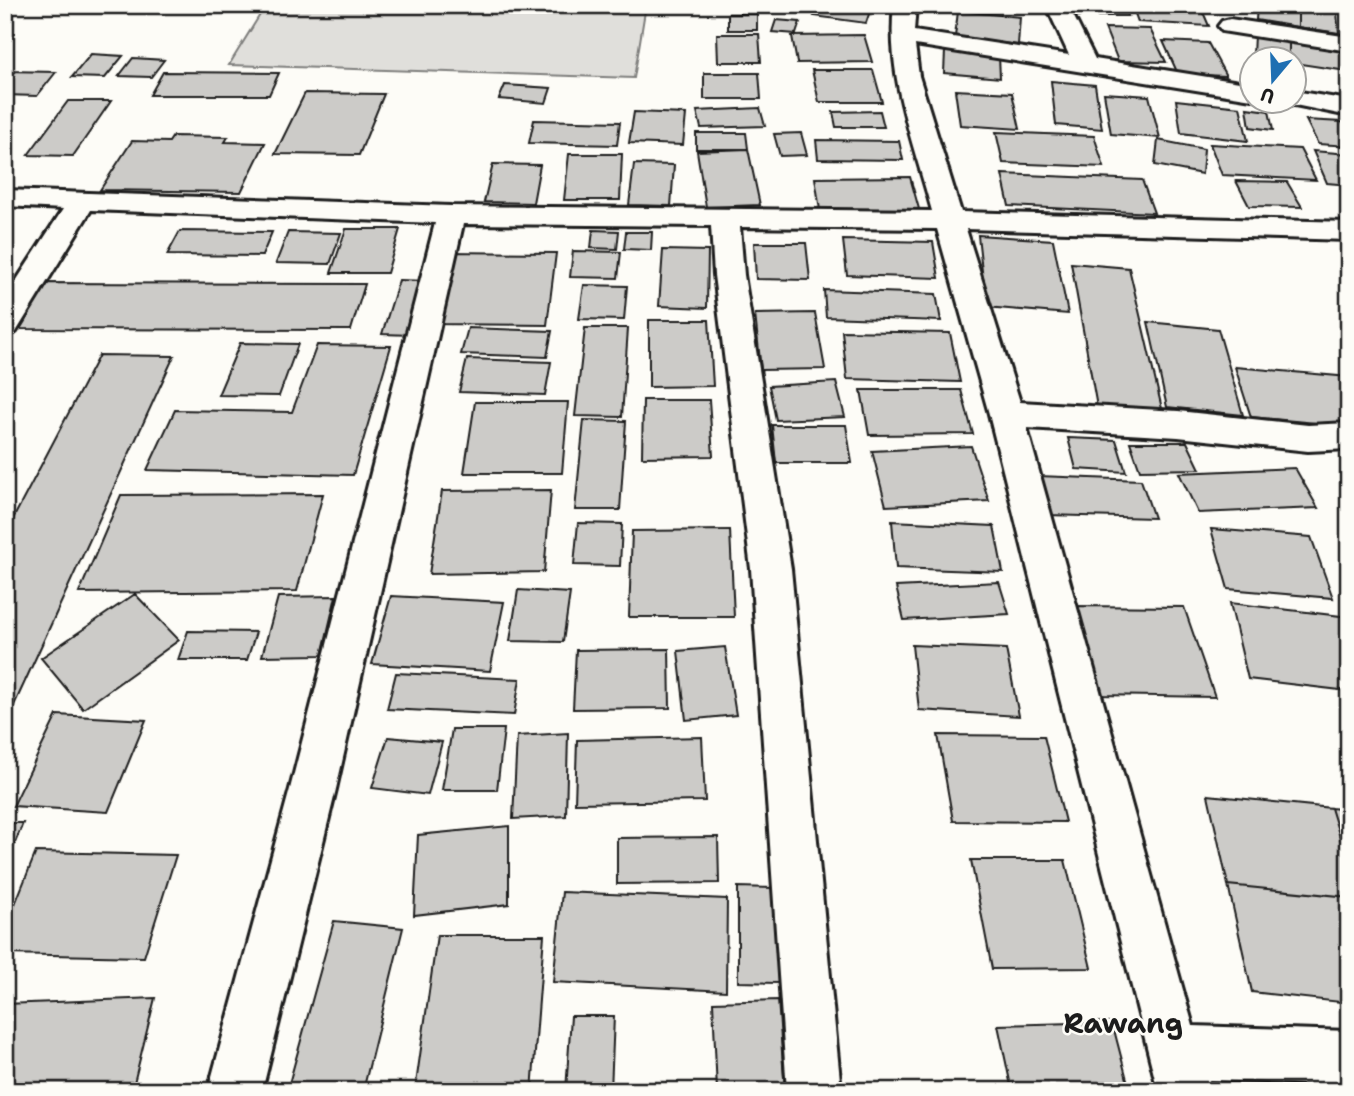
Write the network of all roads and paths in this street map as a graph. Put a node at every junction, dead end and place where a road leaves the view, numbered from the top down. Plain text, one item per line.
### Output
1 (1056, 5) edge
2 (1216, 5) edge
3 (903, 21) edge
4 (1230, 26) junction
5 (1349, 44) edge
6 (1241, 46) edge
7 (1087, 66) junction
8 (1238, 89) edge
9 (1308, 101) edge
10 (1349, 108) edge
11 (5, 198) edge
12 (82, 201) junction
13 (451, 215) junction
14 (725, 218) junction
15 (951, 220) junction
16 (1349, 231) edge
17 (5, 324) edge
18 (1006, 414) junction
19 (1349, 436) edge
20 (1349, 1058) edge
21 (1179, 1071) edge
22 (235, 1091) edge
23 (814, 1091) edge

1 - 7 street
2 - 4 street
3 - 7 street
3 - 15 street
4 - 5 street
4 - 6 street
7 - 8 street
9 - 10 street
11 - 12 street
12 - 13 street
12 - 17 street
13 - 14 street
13 - 22 street
14 - 15 street
14 - 23 street
15 - 16 street
15 - 18 street
18 - 19 street
18 - 21 street
20 - 21 street

